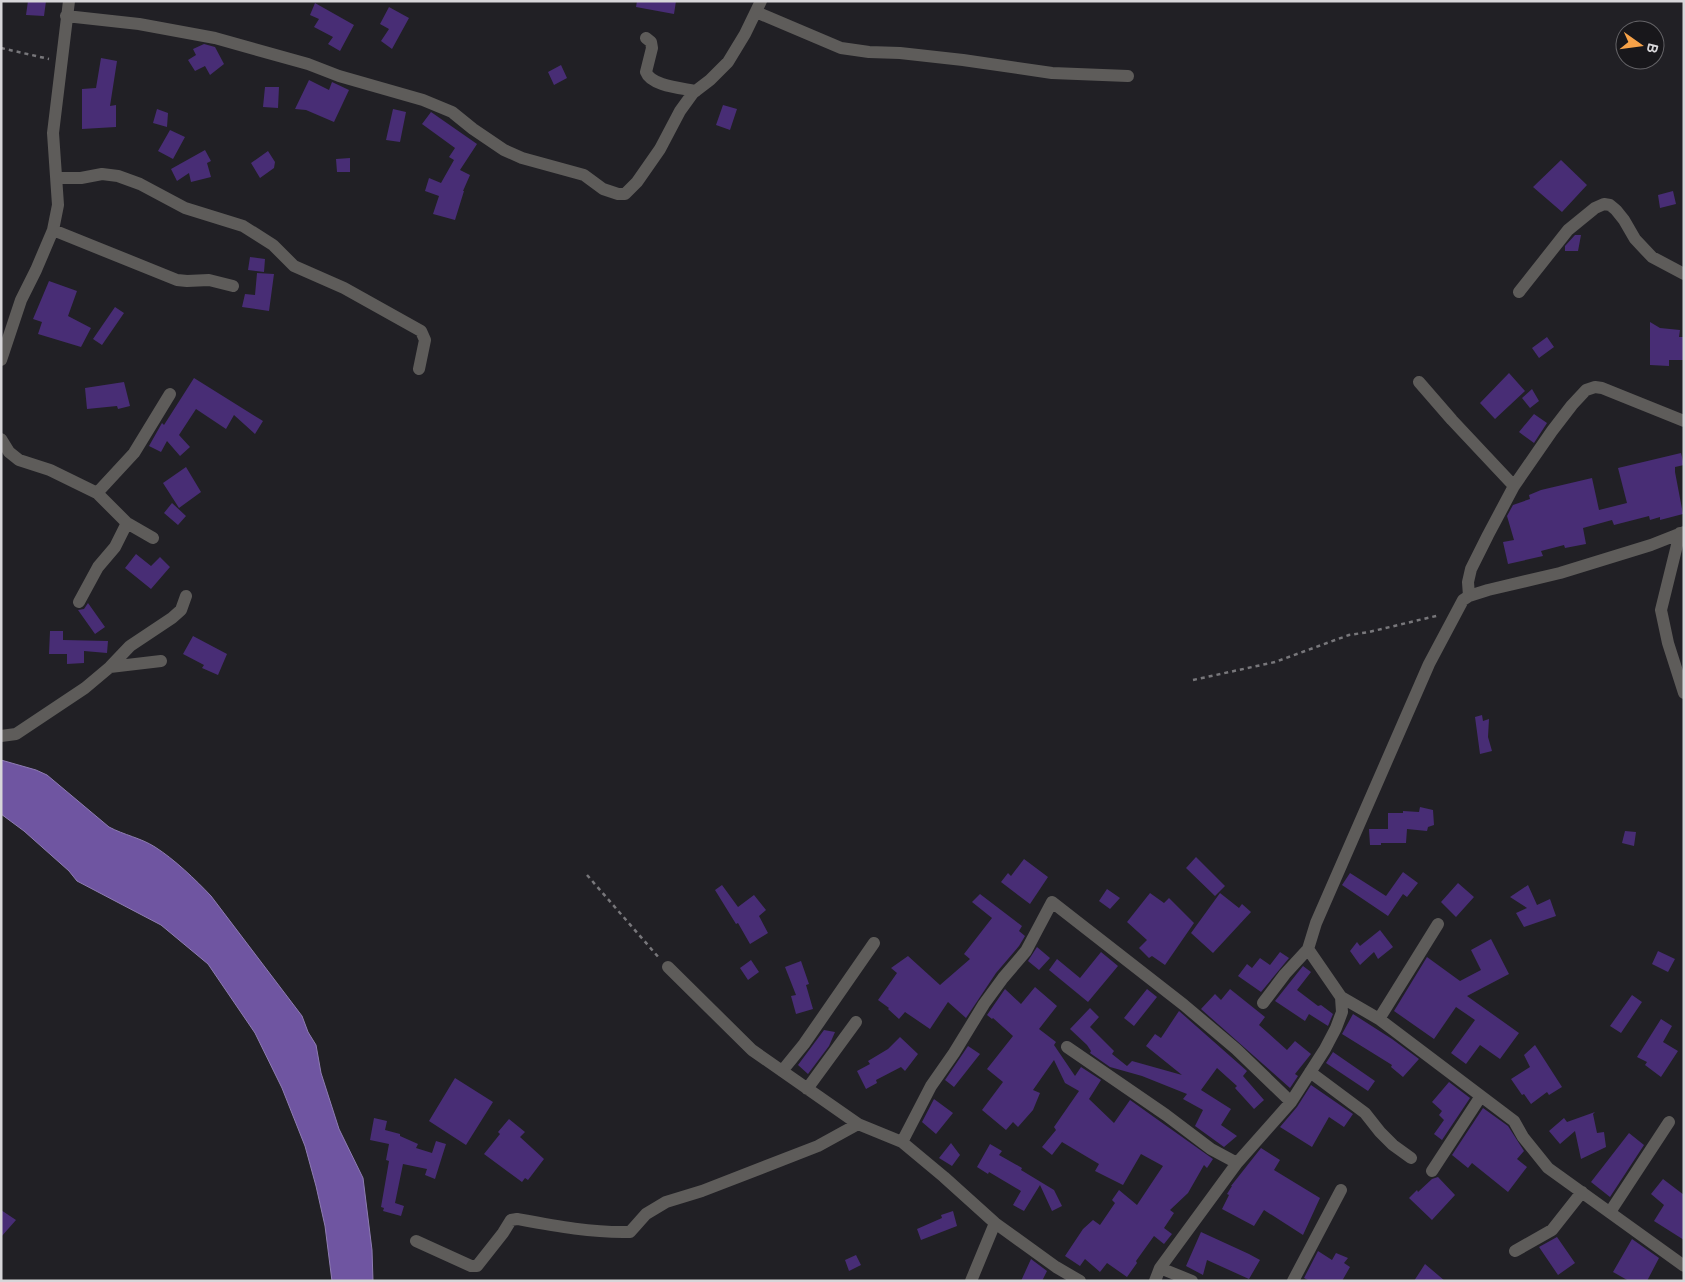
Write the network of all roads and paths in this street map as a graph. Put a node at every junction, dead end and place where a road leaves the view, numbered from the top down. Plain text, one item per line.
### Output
1 (69, 1) edge
2 (758, 7) edge
3 (66, 16) junction
4 (646, 38) dead end
5 (1, 48) edge
6 (61, 61) junction
7 (1128, 76) dead end
8 (696, 91) junction
9 (57, 178) junction
10 (53, 230) junction
11 (1684, 274) edge
12 (233, 286) dead end
13 (1519, 292) dead end
14 (1, 360) edge
15 (419, 369) dead end
16 (1419, 382) dead end
17 (170, 394) dead end
18 (1684, 421) edge
19 (1, 438) edge
20 (1514, 486) junction
21 (97, 493) junction
22 (127, 523) junction
23 (1682, 532) edge
24 (153, 538) dead end
25 (186, 596) dead end
26 (1469, 596) junction
27 (79, 602) dead end
28 (1456, 612) junction
29 (161, 661) dead end
30 (110, 667) junction
31 (1193, 680) dead end
32 (1684, 693) edge
33 (1, 736) edge
34 (587, 875) dead end
35 (1438, 924) dead end
36 (874, 943) dead end
37 (1308, 949) junction
38 (668, 967) joint
39 (1341, 996) junction
40 (1263, 1003) dead end
41 (1379, 1019) junction
42 (856, 1022) dead end
43 (1067, 1047) dead end
44 (782, 1071) junction
45 (1310, 1072) junction
46 (807, 1089) junction
47 (1481, 1096) junction
48 (1290, 1102) junction
49 (1669, 1122) dead end
50 (858, 1124) junction
51 (902, 1142) junction
52 (1411, 1158) dead end
53 (1237, 1163) junction
54 (1432, 1171) dead end
55 (1341, 1190) dead end
56 (1582, 1192) junction
57 (1610, 1212) junction
58 (995, 1222) junction
59 (416, 1241) dead end
60 (1515, 1251) dead end
61 (1684, 1266) edge
62 (1160, 1268) junction
63 (971, 1281) edge
64 (1080, 1281) edge
65 (1155, 1281) edge
66 (1192, 1281) edge
67 (1293, 1281) edge

1 - 3 street
2 - 7 street
2 - 8 street
3 - 6 street
3 - 8 street
4 - 8 street
5 - 6 path
6 - 9 street
9 - 10 street
9 - 15 street
10 - 12 street
10 - 14 street
11 - 13 street
16 - 20 street
17 - 21 street
18 - 20 street
19 - 21 street
20 - 26 street
21 - 22 street
22 - 24 street
22 - 27 street
23 - 26 street
23 - 32 street
25 - 30 street
26 - 28 street
28 - 31 path
28 - 37 street
29 - 30 street
30 - 33 street
34 - 38 path
35 - 41 street
36 - 44 street
37 - 39 street
37 - 40 street
38 - 44 street
39 - 41 street
39 - 45 street
41 - 47 street
42 - 46 street
43 - 53 street
44 - 46 street
45 - 48 street
45 - 52 street
46 - 50 street
47 - 54 street
47 - 56 street
48 - 51 street
48 - 53 street
49 - 57 street
50 - 51 street
50 - 59 street
51 - 58 street
53 - 62 street
55 - 67 street
56 - 57 street
56 - 60 street
57 - 61 street
58 - 63 street
58 - 64 street
62 - 65 street
62 - 66 street

